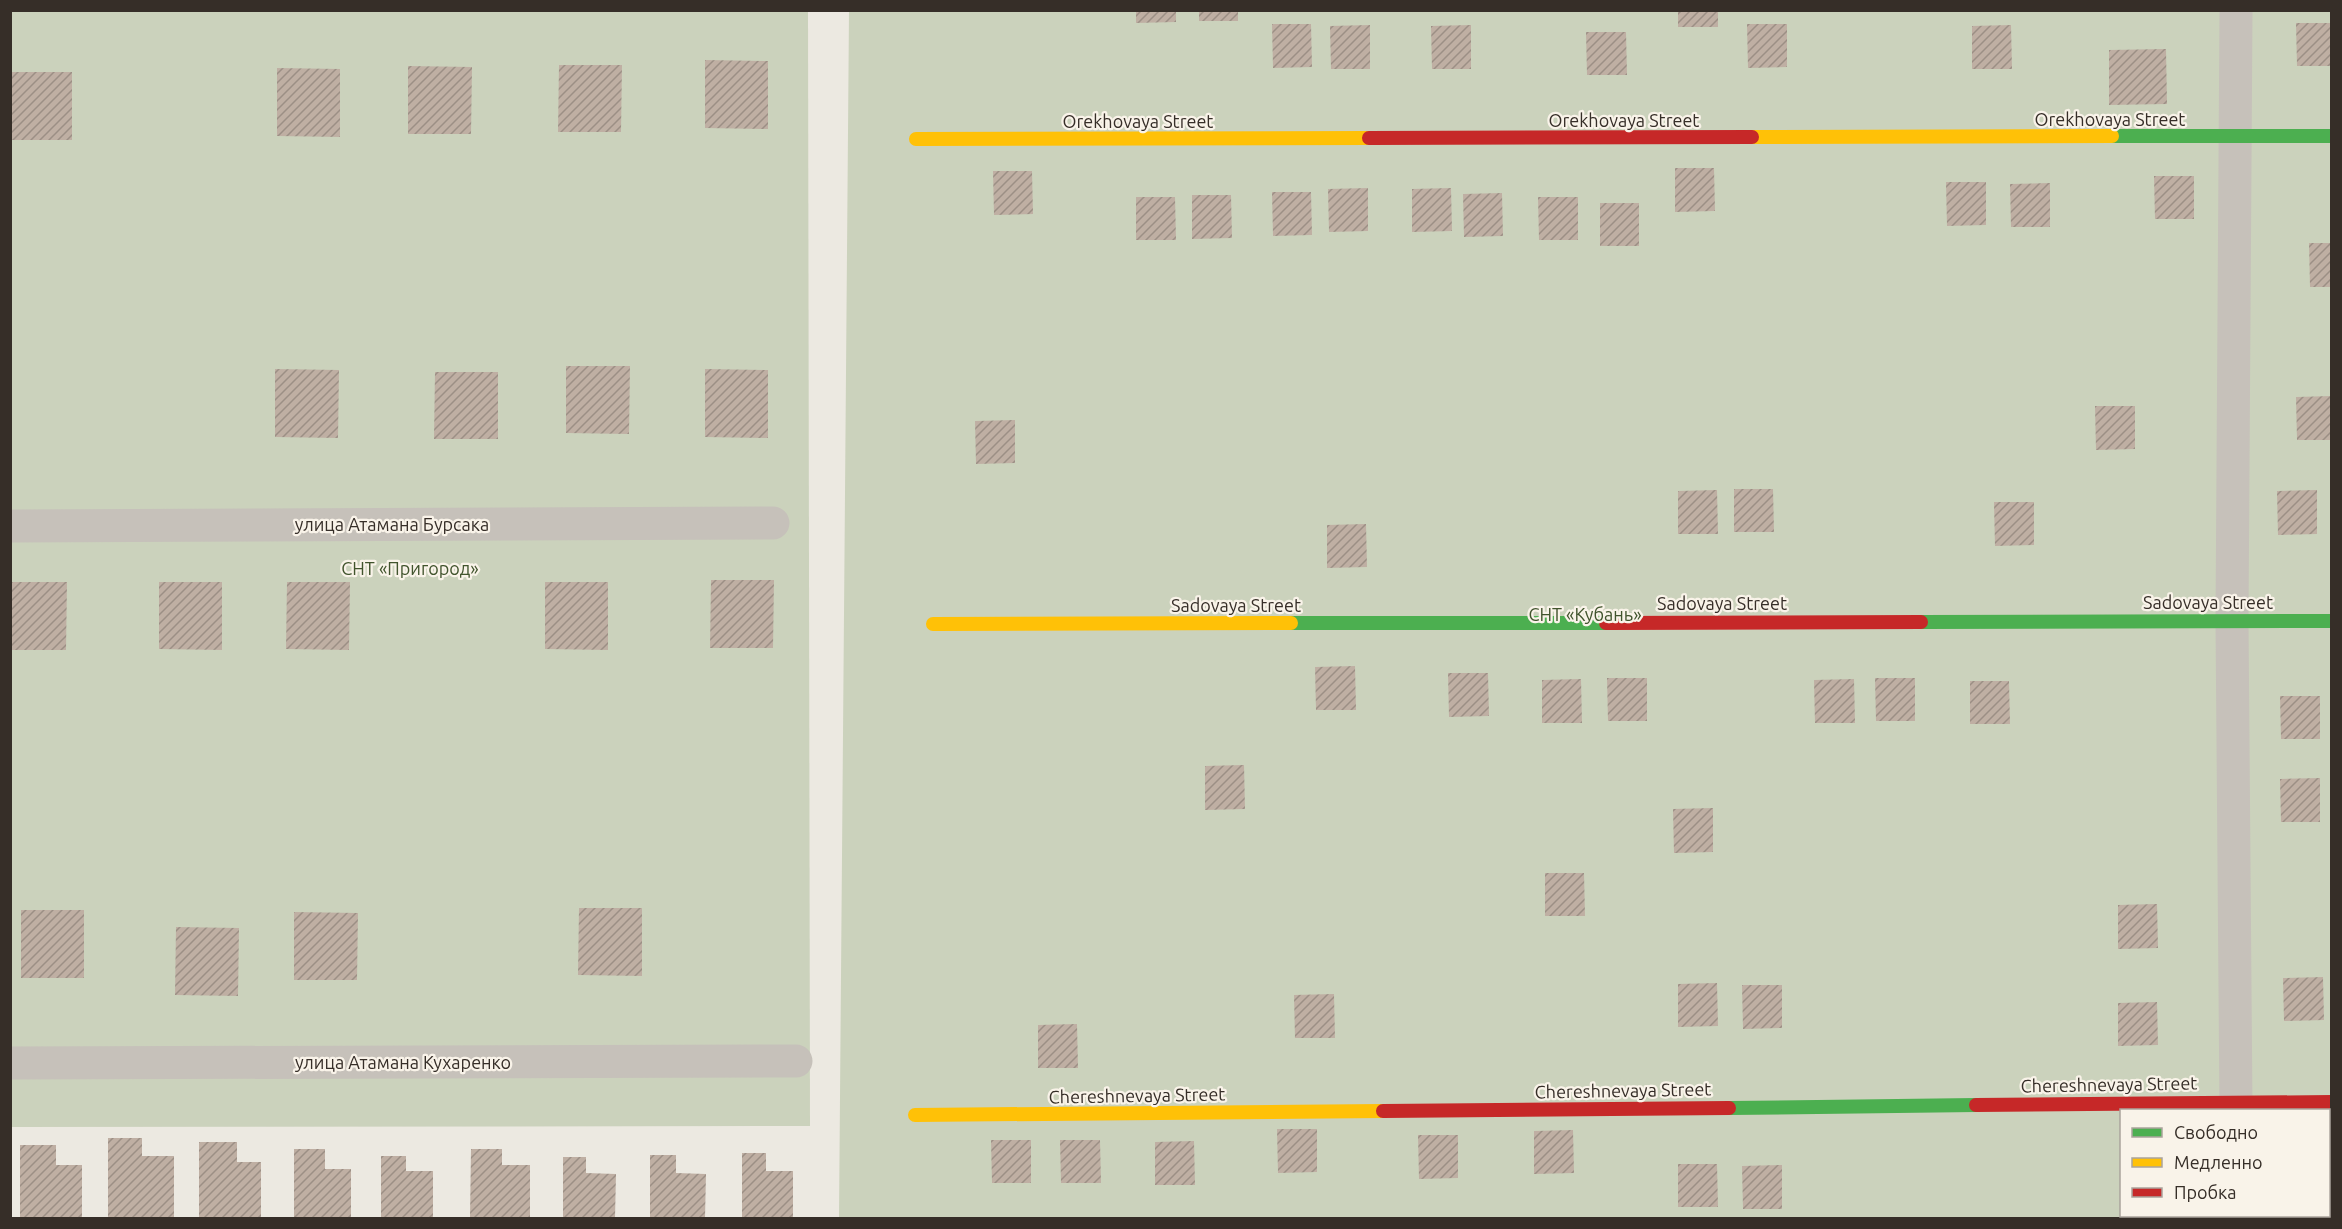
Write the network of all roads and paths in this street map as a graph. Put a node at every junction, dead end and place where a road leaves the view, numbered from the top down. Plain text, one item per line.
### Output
1 (2236, 10) edge
2 (2331, 136) edge
3 (2235, 137) junction
4 (916, 139) dead end
5 (773, 524) dead end
6 (10, 526) edge
7 (2232, 620) junction
8 (2331, 621) edge
9 (933, 624) dead end
10 (796, 1061) dead end
11 (10, 1063) edge
12 (2331, 1102) edge
13 (2236, 1106) edge
14 (915, 1115) dead end

1 - 3 street
2 - 3 street, Orekhovaya Street
3 - 4 street, Orekhovaya Street
3 - 7 street
5 - 6 street, улица Атамана Бурсака
7 - 8 street, Sadovaya Street
7 - 9 street, Sadovaya Street
7 - 13 street
10 - 11 street, улица Атамана Кухаренко
12 - 13 street, Chereshnevaya Street
13 - 14 street, Chereshnevaya Street

